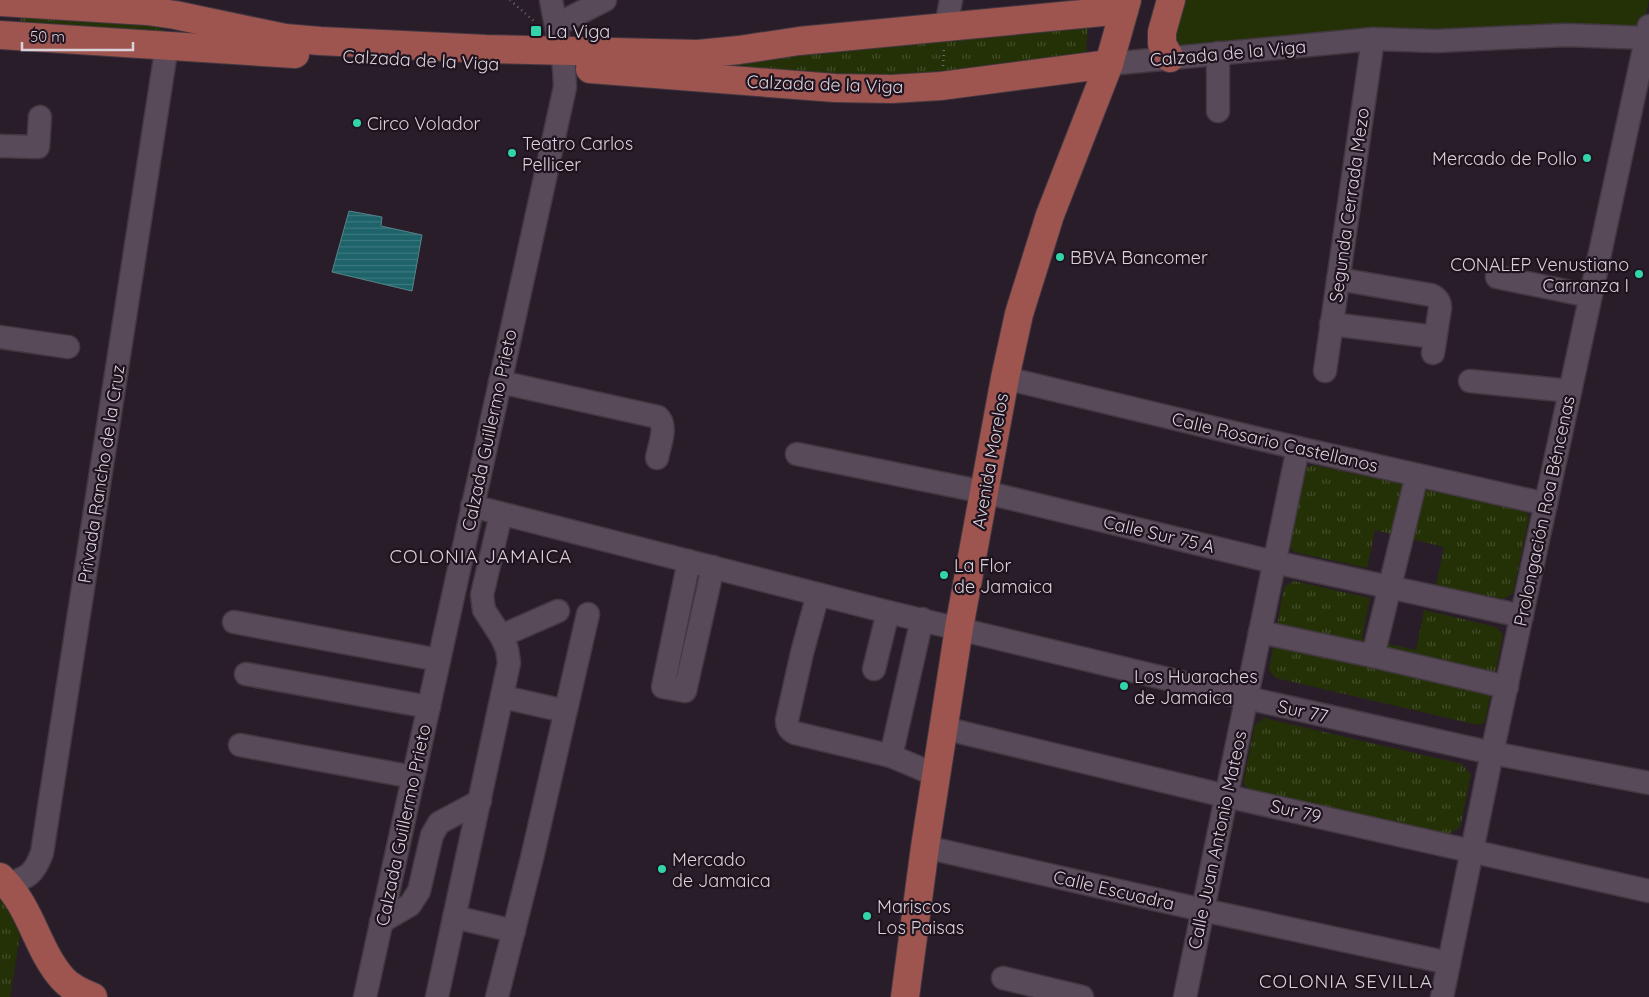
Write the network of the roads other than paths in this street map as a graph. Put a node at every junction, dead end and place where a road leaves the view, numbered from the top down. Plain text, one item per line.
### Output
1 (551, 0) edge
2 (605, 0) edge
3 (951, 0) edge
4 (1171, 0) edge
5 (1, 1) edge
6 (1126, 5) edge
7 (224, 25) junction
8 (556, 25) junction
9 (946, 27) junction
10 (1648, 34) edge
11 (1373, 39) junction
12 (0, 42) edge
13 (167, 45) junction
14 (739, 50) junction
15 (282, 53) junction
16 (1218, 53) junction
17 (1170, 58) junction
18 (563, 59) junction
19 (1109, 64) junction
20 (641, 73) junction
21 (1218, 111) dead end
22 (40, 117) dead end
23 (0, 146) edge
24 (1497, 277) dead end
25 (1338, 280) junction
26 (1590, 296) junction
27 (1331, 324) junction
28 (0, 337) edge
29 (68, 347) dead end
30 (1325, 371) dead end
31 (1005, 378) junction
32 (1470, 380) dead end
33 (500, 382) junction
34 (1570, 391) junction
35 (1298, 448) junction
36 (797, 454) dead end
37 (657, 458) dead end
38 (1417, 475) junction
39 (984, 492) junction
40 (1546, 504) junction
41 (472, 506) junction
42 (501, 514) junction
43 (689, 561) junction
44 (1274, 562) junction
45 (713, 567) junction
46 (1390, 587) junction
47 (818, 594) junction
48 (558, 611) dead end
49 (888, 612) junction
50 (588, 614) dead end
51 (1522, 616) junction
52 (922, 619) junction
53 (234, 622) dead end
54 (959, 628) junction
55 (1260, 632) junction
56 (501, 636) junction
57 (1373, 656) junction
58 (439, 660) junction
59 (874, 669) dead end
60 (246, 674) dead end
61 (1507, 687) junction
62 (503, 697) junction
63 (1246, 698) junction
64 (429, 706) junction
65 (566, 711) junction
66 (943, 728) junction
67 (240, 744) dead end
68 (1492, 753) junction
69 (891, 756) junction
70 (936, 775) junction
71 (413, 777) junction
72 (1649, 783) edge
73 (1226, 796) junction
74 (480, 801) junction
75 (926, 846) junction
76 (1472, 851) junction
77 (3, 881) edge
78 (1649, 891) edge
79 (1203, 910) junction
80 (454, 917) junction
81 (381, 922) junction
82 (514, 931) junction
83 (1449, 963) junction
84 (1003, 978) dead end
85 (93, 997) edge
86 (365, 997) edge
87 (437, 997) edge
88 (497, 997) edge
89 (904, 997) edge
90 (1082, 997) edge
91 (1185, 997) edge
92 (1442, 997) edge

1 - 8 street, Calzada Guillermo Prieto
2 - 8 street
3 - 9 street
4 - 17 main road
5 - 7 main road, Calzada de la Viga
5 - 12 main road
6 - 9 main road, Calzada de la Viga
6 - 19 main road, Avenida Morelos
7 - 15 main road
7 - 18 main road, Calzada de la Viga
8 - 18 street, Calzada Guillermo Prieto
9 - 14 main road, Calzada de la Viga
10 - 11 street, Calzada de la Viga
10 - 26 street, Prolongación Roa Béncenas
11 - 16 street, Calzada de la Viga
11 - 25 street, Segunda Cerrada Mezo
12 - 13 main road, Calzada de la Viga
13 - 15 main road, Calzada de la Viga
13 - 77 street, Privada Rancho de la Cruz
14 - 18 main road, Calzada de la Viga
14 - 20 main road
15 - 18 main road, Calzada de la Viga
16 - 17 street, Calzada de la Viga
16 - 21 street
17 - 19 street, Calzada de la Viga
18 - 20 main road, Calzada de la Viga
18 - 33 street, Calzada Guillermo Prieto
19 - 20 main road, Calzada de la Viga
19 - 31 main road, Avenida Morelos
22 - 23 street
24 - 26 street
25 - 27 street, Segunda Cerrada Mezo
25 - 27 street
26 - 34 street, Prolongación Roa Béncenas
27 - 30 street, Segunda Cerrada Mezo
28 - 29 street
31 - 35 street, Calle Rosario Castellanos
31 - 39 main road, Avenida Morelos
32 - 34 street
33 - 37 street
33 - 41 street, Calzada Guillermo Prieto
34 - 40 street, Prolongación Roa Béncenas
35 - 38 street, Calle Rosario Castellanos
35 - 44 street, Calle Juan Antonio Mateos
36 - 39 street, Calle Sur 75 A
38 - 40 street, Calle Rosario Castellanos
38 - 46 street
39 - 44 street, Calle Sur 75 A
39 - 54 main road, Avenida Morelos
40 - 51 street, Prolongación Roa Béncenas
41 - 42 street, Sur 77
41 - 58 street, Calzada Guillermo Prieto
42 - 43 street, Sur 77
42 - 56 street
43 - 45 street, Sur 77
43 - 45 street
44 - 46 street, Calle Sur 75 A
44 - 55 street, Calle Juan Antonio Mateos
45 - 47 street, Sur 77
46 - 51 street, Calle Sur 75 A
46 - 57 street
47 - 49 street, Sur 77
47 - 69 street
48 - 56 street
49 - 52 street, Sur 77
49 - 59 street
50 - 65 street
51 - 61 street, Prolongación Roa Béncenas
52 - 54 street, Sur 77
52 - 69 street
53 - 58 street
54 - 63 street, Sur 77
54 - 66 main road, Avenida Morelos
55 - 57 street
55 - 63 street, Calle Juan Antonio Mateos
56 - 62 street
57 - 61 street
58 - 64 street, Calzada Guillermo Prieto
60 - 64 street
61 - 68 street, Prolongación Roa Béncenas
62 - 65 street
62 - 74 street
63 - 68 street, Sur 77
63 - 73 street, Calle Juan Antonio Mateos
64 - 71 street, Calzada Guillermo Prieto
65 - 82 street
66 - 70 main road, Avenida Morelos
66 - 73 street, Sur 79
67 - 71 street
68 - 72 street, Sur 77
68 - 76 street, Prolongación Roa Béncenas
69 - 70 street
70 - 75 main road, Avenida Morelos
71 - 81 street, Calzada Guillermo Prieto
73 - 76 street, Sur 79
73 - 79 street, Calle Juan Antonio Mateos
74 - 80 street
74 - 81 street
75 - 79 street, Calle Escuadra
75 - 89 main road, Avenida Morelos
76 - 78 street, Sur 79
76 - 83 street, Prolongación Roa Béncenas
77 - 85 main road
79 - 83 street, Calle Escuadra
79 - 91 street, Calle Juan Antonio Mateos
80 - 82 street
80 - 87 street
81 - 86 street, Calzada Guillermo Prieto
82 - 88 street
83 - 92 street, Prolongación Roa Béncenas
84 - 90 street

